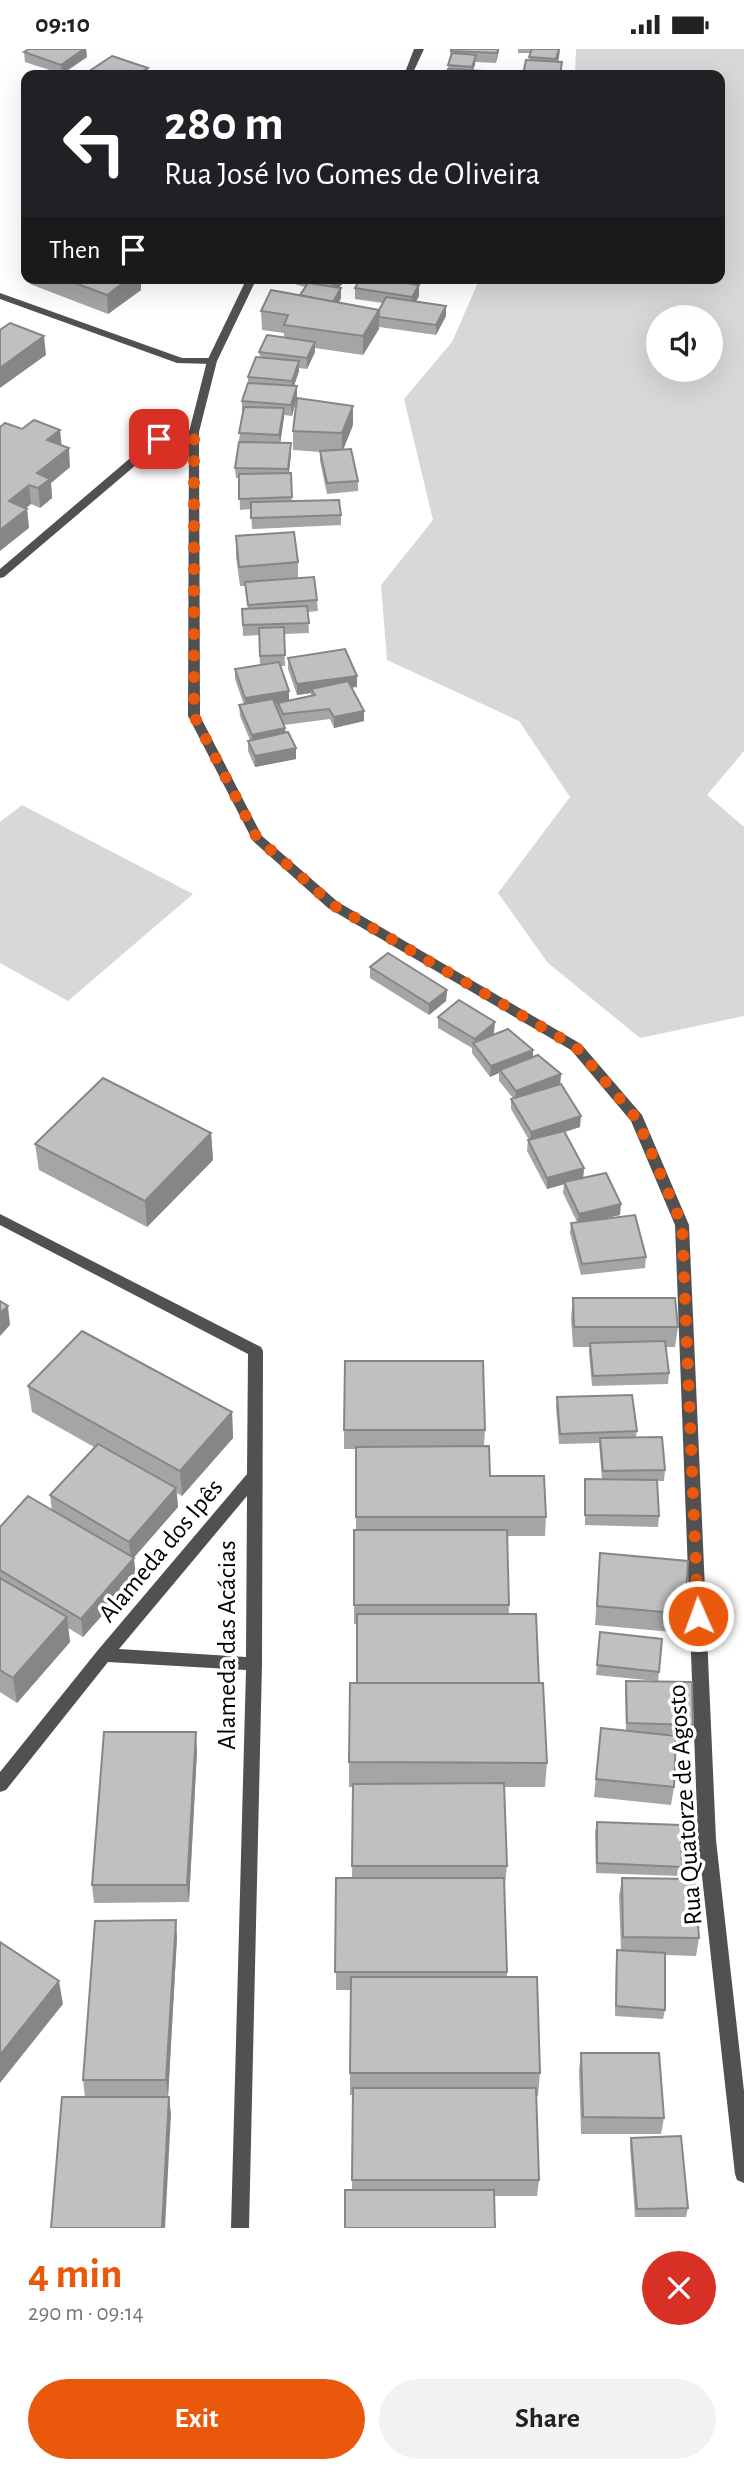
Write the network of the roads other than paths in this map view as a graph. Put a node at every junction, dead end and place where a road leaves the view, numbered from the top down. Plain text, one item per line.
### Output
1 (419, 49) edge
2 (410, 70) edge
3 (249, 284) edge
4 (0, 296) edge
5 (212, 361) junction
6 (194, 432) junction
7 (0, 575) edge
8 (0, 1219) edge
9 (253, 1478) junction
10 (104, 1655) junction
11 (254, 1664) junction
12 (0, 1785) edge
13 (744, 2174) edge
14 (240, 2228) edge

1 - 2 street
3 - 5 street, Rua Quatorze de Agosto
4 - 5 street
5 - 6 street, Rua Quatorze de Agosto
6 - 7 street
6 - 13 street, Rua Quatorze de Agosto
8 - 9 street, Alameda das Acácias
9 - 10 street, Alameda dos Ipês
9 - 11 street, Alameda das Acácias
10 - 11 street, Alameda dos Ipês
10 - 12 street, Alameda dos Ipês
11 - 14 street, Alameda das Acácias

